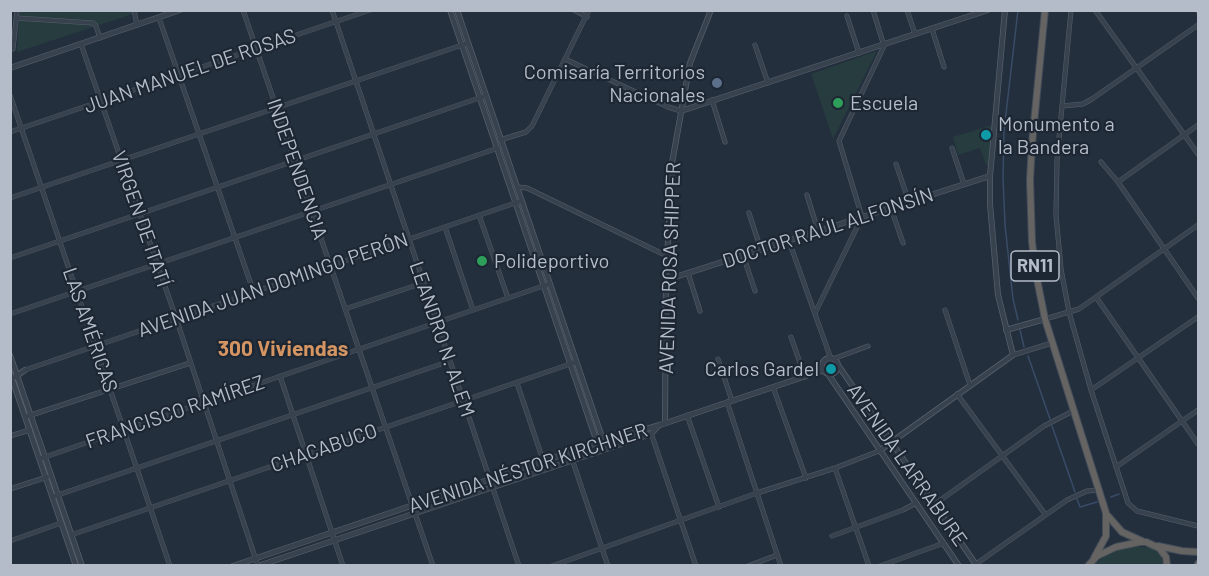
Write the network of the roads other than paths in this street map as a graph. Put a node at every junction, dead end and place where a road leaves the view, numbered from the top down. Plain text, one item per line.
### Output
1 (17, 10) edge
2 (134, 10) edge
3 (180, 10) edge
4 (243, 10) edge
5 (332, 10) edge
6 (370, 10) edge
7 (450, 10) edge
8 (457, 10) edge
9 (574, 10) edge
10 (590, 10) edge
11 (711, 10) edge
12 (873, 10) edge
13 (907, 10) edge
14 (988, 10) edge
15 (1005, 10) edge
16 (1045, 10) edge
17 (1071, 10) edge
18 (1095, 10) edge
19 (587, 16) junction
20 (847, 16) dead end
21 (16, 18) junction
22 (159, 18) junction
23 (336, 22) junction
24 (137, 25) junction
25 (1198, 25) edge
26 (932, 29) junction
27 (915, 35) junction
28 (100, 38) junction
29 (81, 44) junction
30 (465, 44) junction
31 (755, 45) dead end
32 (884, 46) junction
33 (13, 49) dead end
34 (256, 49) junction
35 (859, 54) junction
36 (565, 59) junction
37 (944, 67) dead end
38 (10, 68) edge
39 (1137, 68) junction
40 (178, 75) junction
41 (356, 81) junction
42 (768, 82) junction
43 (10, 95) edge
44 (485, 96) junction
45 (479, 97) junction
46 (712, 100) junction
47 (101, 102) junction
48 (1062, 106) junction
49 (276, 108) junction
50 (681, 111) junction
51 (1198, 125) edge
52 (22, 128) junction
53 (10, 132) edge
54 (198, 134) junction
55 (374, 134) junction
56 (1185, 135) junction
57 (495, 142) junction
58 (725, 142) dead end
59 (502, 143) junction
60 (497, 148) junction
61 (952, 148) dead end
62 (1198, 154) edge
63 (121, 160) junction
64 (295, 160) junction
65 (1101, 162) dead end
66 (896, 164) dead end
67 (990, 176) junction
68 (1118, 182) junction
69 (391, 184) junction
70 (964, 184) junction
71 (42, 187) junction
72 (216, 187) junction
73 (510, 188) junction
74 (517, 188) junction
75 (807, 195) dead end
76 (10, 198) edge
77 (521, 201) junction
78 (909, 202) junction
79 (515, 203) junction
80 (891, 208) junction
81 (312, 211) junction
82 (749, 213) dead end
83 (140, 214) junction
84 (479, 215) junction
85 (862, 217) junction
86 (1198, 225) edge
87 (445, 227) junction
88 (818, 231) junction
89 (233, 238) junction
90 (409, 239) junction
91 (60, 241) junction
92 (789, 241) junction
93 (903, 243) dead end
94 (1165, 248) junction
95 (761, 250) junction
96 (743, 255) junction
97 (667, 256) junction
98 (10, 258) edge
99 (157, 264) junction
100 (331, 266) junction
101 (688, 273) junction
102 (666, 280) junction
103 (423, 283) junction
104 (546, 285) junction
105 (78, 291) junction
106 (755, 291) dead end
107 (254, 293) junction
108 (1096, 297) junction
109 (508, 298) junction
110 (1198, 298) edge
111 (345, 309) junction
112 (473, 310) junction
113 (945, 310) dead end
114 (700, 311) dead end
115 (815, 312) junction
116 (1069, 312) junction
117 (10, 314) edge
118 (1198, 317) edge
119 (176, 318) junction
120 (1045, 319) junction
121 (437, 322) junction
122 (1006, 330) junction
123 (792, 337) dead end
124 (1052, 343) junction
125 (95, 345) junction
126 (868, 346) dead end
127 (359, 349) junction
128 (10, 355) edge
129 (1013, 355) junction
130 (1139, 358) junction
131 (717, 359) dead end
132 (832, 359) junction
133 (450, 362) junction
134 (190, 363) junction
135 (573, 363) junction
136 (838, 365) junction
137 (25, 370) joint
138 (826, 372) junction
139 (13, 375) edge
140 (280, 376) junction
141 (805, 377) junction
142 (517, 382) junction
143 (970, 385) junction
144 (772, 387) junction
145 (372, 388) junction
146 (110, 389) junction
147 (1091, 390) junction
148 (957, 394) junction
149 (463, 401) junction
150 (203, 402) junction
151 (729, 402) junction
152 (1198, 410) edge
153 (1075, 411) junction
154 (294, 415) junction
155 (687, 415) junction
156 (28, 416) junction
157 (1182, 421) junction
158 (662, 424) junction
159 (649, 427) junction
160 (385, 428) junction
161 (124, 429) junction
162 (30, 430) junction
163 (651, 434) junction
164 (10, 436) edge
165 (216, 441) junction
166 (603, 441) junction
167 (891, 443) junction
168 (596, 444) junction
169 (1198, 444) edge
170 (606, 449) junction
171 (600, 451) junction
172 (879, 451) junction
173 (570, 453) junction
174 (306, 454) junction
175 (1003, 455) junction
176 (42, 458) junction
177 (573, 460) junction
178 (543, 462) junction
179 (1116, 467) junction
180 (137, 468) junction
181 (835, 468) junction
182 (546, 469) junction
183 (49, 477) junction
184 (806, 478) junction
185 (229, 480) junction
186 (490, 480) junction
187 (493, 487) junction
188 (10, 489) edge
189 (1099, 490) junction
190 (757, 494) junction
191 (55, 496) junction
192 (916, 503) junction
193 (935, 504) junction
194 (412, 506) junction
195 (150, 507) junction
196 (719, 507) junction
197 (415, 513) junction
198 (1106, 513) junction
199 (1045, 514) junction
200 (681, 521) junction
201 (62, 524) junction
202 (1198, 526) edge
203 (856, 528) junction
204 (332, 533) junction
205 (71, 534) junction
206 (832, 536) dead end
207 (334, 540) junction
208 (10, 541) edge
209 (944, 543) junction
210 (1150, 544) junction
211 (602, 548) junction
212 (1198, 552) edge
213 (777, 555) junction
214 (255, 558) junction
215 (1094, 558) junction
216 (977, 565) edge
217 (76, 566) edge
218 (82, 566) edge
219 (170, 566) edge
220 (233, 566) edge
221 (258, 566) edge
222 (343, 566) edge
223 (433, 566) edge
224 (519, 566) edge
225 (552, 566) edge
226 (608, 566) edge
227 (696, 566) edge
228 (747, 566) edge
229 (781, 566) edge
230 (869, 566) edge
231 (880, 566) edge
232 (959, 566) edge
233 (1088, 566) edge
234 (1167, 566) edge

1 - 21 street
2 - 24 street
3 - 22 street
4 - 34 street, INDEPENDENCIA
5 - 23 street, LEANDRO N. ALEM
6 - 23 street, JUAN MANUEL DE ROSAS
7 - 30 street
8 - 30 street
9 - 19 street
10 - 19 street
11 - 50 street, AVENIDA ROSA SHIPPER
12 - 32 street
13 - 27 street
14 - 26 street
15 - 67 street
16 - 120 highway, RN11
17 - 48 street
18 - 39 street
19 - 36 street
20 - 35 street
21 - 28 street
21 - 33 street
22 - 24 street
22 - 40 street
23 - 34 street, JUAN MANUEL DE ROSAS
23 - 41 street, LEANDRO N. ALEM
24 - 28 street
25 - 39 street
26 - 27 street
26 - 37 street
27 - 32 street
28 - 29 street
29 - 38 street
29 - 47 street, VIRGEN DE ITATÍ
30 - 41 street
30 - 44 street
30 - 45 street
31 - 42 street
32 - 35 street
32 - 85 street
34 - 40 street, JUAN MANUEL DE ROSAS
34 - 49 street, INDEPENDENCIA
35 - 42 street
36 - 50 street
36 - 59 street
39 - 48 street
39 - 56 street
40 - 47 street, JUAN MANUEL DE ROSAS
40 - 54 street
41 - 49 street
41 - 55 street, LEANDRO N. ALEM
42 - 46 street
43 - 52 street, LAS AMÉRICAS
44 - 45 street
44 - 59 street
45 - 55 street
45 - 57 street
46 - 50 street
46 - 58 street
47 - 52 street, JUAN MANUEL DE ROSAS
47 - 63 street, VIRGEN DE ITATÍ
48 - 116 street
49 - 54 street
49 - 64 street, INDEPENDENCIA
50 - 97 street, AVENIDA ROSA SHIPPER
51 - 56 street
52 - 53 street, JUAN MANUEL DE ROSAS
52 - 71 street, LAS AMÉRICAS
54 - 63 street
54 - 72 street
55 - 64 street
55 - 69 street, LEANDRO N. ALEM
56 - 62 street
56 - 68 street
57 - 59 street
57 - 60 street
59 - 60 street
59 - 74 street
60 - 69 street
60 - 73 street
61 - 70 street
63 - 71 street
63 - 83 street, VIRGEN DE ITATÍ
64 - 72 street
64 - 81 street, INDEPENDENCIA
65 - 68 street
66 - 78 street
67 - 70 street, DOCTOR RAÚL ALFONSÍN
67 - 122 street
68 - 94 street
69 - 81 street
69 - 90 street, LEANDRO N. ALEM
70 - 78 street, DOCTOR RAÚL ALFONSÍN
71 - 76 street
71 - 91 street, LAS AMÉRICAS
72 - 83 street
72 - 89 street
73 - 74 street
73 - 79 street
74 - 77 street
74 - 97 street
75 - 88 street
77 - 79 street, AVENIDA JUAN DOMINGO PERÓN
77 - 104 street
78 - 80 street, DOCTOR RAÚL ALFONSÍN
79 - 84 street, AVENIDA JUAN DOMINGO PERÓN
79 - 104 street
80 - 85 street, DOCTOR RAÚL ALFONSÍN
80 - 93 street
81 - 89 street
81 - 100 street, INDEPENDENCIA
82 - 95 street
83 - 91 street
83 - 99 street, VIRGEN DE ITATÍ
84 - 87 street, AVENIDA JUAN DOMINGO PERÓN
84 - 109 street
85 - 88 street, DOCTOR RAÚL ALFONSÍN
85 - 115 street
86 - 94 street
87 - 90 street, AVENIDA JUAN DOMINGO PERÓN
87 - 112 street
88 - 92 street, DOCTOR RAÚL ALFONSÍN
89 - 99 street
89 - 107 street
90 - 100 street, AVENIDA JUAN DOMINGO PERÓN
90 - 103 street, LEANDRO N. ALEM
91 - 98 street
91 - 105 street, LAS AMÉRICAS
92 - 95 street, DOCTOR RAÚL ALFONSÍN
92 - 115 street
94 - 108 street
94 - 110 street
95 - 96 street, DOCTOR RAÚL ALFONSÍN
96 - 101 street, DOCTOR RAÚL ALFONSÍN
96 - 106 street
97 - 102 street, AVENIDA ROSA SHIPPER
99 - 105 street
99 - 119 street, VIRGEN DE ITATÍ
100 - 107 street, AVENIDA JUAN DOMINGO PERÓN
100 - 111 street, INDEPENDENCIA
101 - 102 street, DOCTOR RAÚL ALFONSÍN
101 - 114 street
102 - 158 street, AVENIDA ROSA SHIPPER
103 - 111 street
103 - 121 street, LEANDRO N. ALEM
104 - 109 street, FRANCISCO RAMÍREZ
104 - 135 street
105 - 117 street
105 - 125 street, LAS AMÉRICAS
107 - 119 street, AVENIDA JUAN DOMINGO PERÓN
108 - 116 street
108 - 130 street
109 - 112 street, FRANCISCO RAMÍREZ
111 - 127 street, INDEPENDENCIA
112 - 121 street, FRANCISCO RAMÍREZ
113 - 143 street
115 - 132 street
116 - 120 street
116 - 147 street
118 - 130 street
119 - 125 street, AVENIDA JUAN DOMINGO PERÓN
119 - 134 street, VIRGEN DE ITATÍ
120 - 122 street
120 - 124 highway, RN11
121 - 127 street, FRANCISCO RAMÍREZ
121 - 133 street, LEANDRO N. ALEM
122 - 129 street
123 - 141 street
124 - 129 street
124 - 153 highway, RN11
125 - 137 street, AVENIDA JUAN DOMINGO PERÓN
125 - 146 street, LAS AMÉRICAS
126 - 132 street
127 - 140 street, FRANCISCO RAMÍREZ
127 - 145 street, INDEPENDENCIA
128 - 139 street
129 - 143 street
130 - 147 street
130 - 157 street
131 - 151 street
132 - 136 street
132 - 138 street
133 - 145 street
133 - 149 street, LEANDRO N. ALEM
134 - 146 street
134 - 150 street, VIRGEN DE ITATÍ
135 - 142 street, CHACABUCO
135 - 166 street
135 - 168 street
136 - 138 street
136 - 167 street, AVENIDA LARRABURE
137 - 139 street, AVENIDA JUAN DOMINGO PERÓN
138 - 141 street, AVENIDA NÉSTOR KIRCHNER
138 - 172 street, AVENIDA LARRABURE
139 - 156 street
140 - 150 street, FRANCISCO RAMÍREZ
140 - 154 street
141 - 144 street, AVENIDA NÉSTOR KIRCHNER
142 - 149 street, CHACABUCO
142 - 178 street
143 - 148 street
144 - 151 street, AVENIDA NÉSTOR KIRCHNER
144 - 184 street
145 - 154 street
145 - 160 street, INDEPENDENCIA
146 - 156 street
146 - 161 street, LAS AMÉRICAS
147 - 179 street
148 - 167 street
148 - 175 street
149 - 160 street, CHACABUCO
149 - 186 street, LEANDRO N. ALEM
150 - 161 street, FRANCISCO RAMÍREZ
150 - 165 street, VIRGEN DE ITATÍ
151 - 155 street, AVENIDA NÉSTOR KIRCHNER
151 - 190 street
152 - 157 street
153 - 175 street
153 - 189 highway, RN11
154 - 165 street
154 - 174 street
155 - 158 street, AVENIDA NÉSTOR KIRCHNER
155 - 196 street
156 - 162 street
156 - 176 street
157 - 169 street
157 - 179 street
158 - 159 street, AVENIDA NÉSTOR KIRCHNER
158 - 163 street
159 - 163 street
159 - 166 street, AVENIDA NÉSTOR KIRCHNER
160 - 174 street, CHACABUCO
160 - 194 street, INDEPENDENCIA
161 - 176 street, FRANCISCO RAMÍREZ
161 - 180 street, LAS AMÉRICAS
162 - 164 street
162 - 176 street
163 - 170 street
163 - 200 street
165 - 180 street
165 - 185 street, VIRGEN DE ITATÍ
166 - 168 street, AVENIDA NÉSTOR KIRCHNER
166 - 170 street
167 - 172 street
167 - 193 street, AVENIDA LARRABURE
168 - 171 street
168 - 173 street, AVENIDA NÉSTOR KIRCHNER
170 - 171 street
171 - 177 street
172 - 181 street
172 - 192 street, AVENIDA LARRABURE
173 - 177 street
173 - 178 street, AVENIDA NÉSTOR KIRCHNER
174 - 185 street, CHACABUCO
174 - 204 street
175 - 193 street
175 - 199 street
176 - 183 street
177 - 182 street
177 - 211 street
178 - 182 street
178 - 186 street, AVENIDA NÉSTOR KIRCHNER
179 - 202 street
180 - 191 street
180 - 195 street, LAS AMÉRICAS
181 - 184 street
181 - 203 street
182 - 187 street
183 - 188 street
183 - 191 street
184 - 190 street
185 - 195 street, CHACABUCO
185 - 214 street, VIRGEN DE ITATÍ
186 - 187 street, LEANDRO N. ALEM
186 - 194 street, AVENIDA NÉSTOR KIRCHNER
187 - 197 street
187 - 224 street, LEANDRO N. ALEM
189 - 198 highway, RN11
189 - 199 street
190 - 196 street
190 - 213 street
191 - 201 street
191 - 205 street
192 - 203 street
192 - 209 street, AVENIDA LARRABURE
193 - 216 street, AVENIDA LARRABURE
194 - 197 street, INDEPENDENCIA
194 - 204 street, AVENIDA NÉSTOR KIRCHNER
195 - 205 street, CHACABUCO
195 - 219 street, LAS AMÉRICAS
196 - 200 street
197 - 207 street
197 - 223 street, INDEPENDENCIA
198 - 210 highway, RN11
198 - 215 highway, RN11
199 - 216 street
200 - 211 street
200 - 227 street
201 - 208 street
201 - 217 street
203 - 206 street
203 - 230 street
204 - 207 street
204 - 214 street, AVENIDA NÉSTOR KIRCHNER
205 - 218 street
207 - 221 street
207 - 222 street
209 - 231 street
209 - 232 street, AVENIDA LARRABURE
210 - 212 highway, RN11
210 - 215 highway, RN11
210 - 234 highway
211 - 225 street
211 - 226 street
213 - 228 street
213 - 229 street
214 - 220 street, AVENIDA NÉSTOR KIRCHNER
214 - 221 street, VIRGEN DE ITATÍ
215 - 233 highway, RN11

